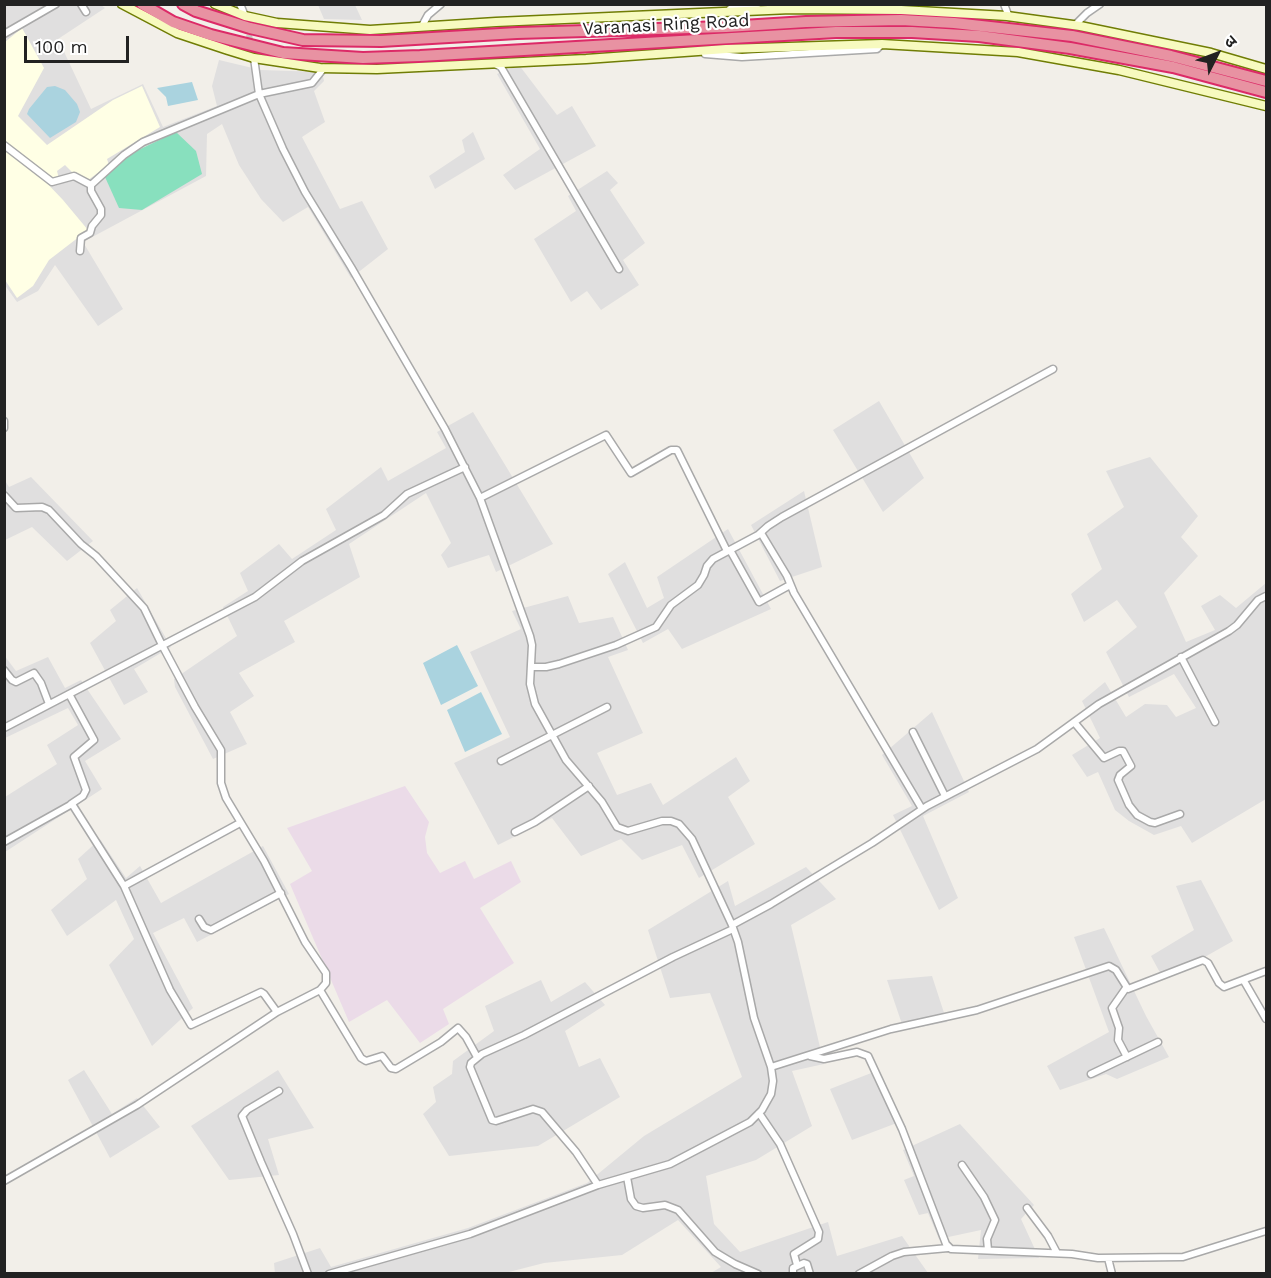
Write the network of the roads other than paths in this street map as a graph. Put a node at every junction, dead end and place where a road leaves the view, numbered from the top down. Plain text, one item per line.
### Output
1 (56, 4) edge
2 (81, 4) edge
3 (122, 4) edge
4 (142, 4) edge
5 (183, 4) edge
6 (214, 4) edge
7 (240, 4) edge
8 (441, 4) edge
9 (758, 4) edge
10 (809, 4) edge
11 (1004, 4) edge
12 (1100, 4) edge
13 (844, 9) junction
14 (86, 12) dead end
15 (715, 13) junction
16 (245, 16) junction
17 (1010, 17) junction
18 (1075, 25) junction
19 (422, 26) junction
20 (4, 34) edge
21 (254, 58) junction
22 (494, 64) junction
23 (324, 68) junction
24 (1266, 69) edge
25 (1266, 81) edge
26 (1266, 92) edge
27 (260, 94) junction
28 (1266, 106) edge
29 (4, 145) edge
30 (91, 185) junction
31 (80, 251) dead end
32 (619, 269) dead end
33 (1053, 369) dead end
34 (4, 421) edge
35 (4, 428) edge
36 (465, 467) junction
37 (4, 495) edge
38 (480, 498) junction
39 (761, 533) junction
40 (728, 550) junction
41 (790, 585) junction
42 (1266, 597) edge
43 (162, 645) junction
44 (1181, 657) junction
45 (531, 667) junction
46 (4, 670) edge
47 (69, 694) junction
48 (49, 704) junction
49 (607, 707) dead end
50 (1074, 722) junction
51 (1215, 722) dead end
52 (4, 728) edge
53 (912, 732) dead end
54 (552, 735) junction
55 (501, 762) dead end
56 (589, 786) junction
57 (945, 796) junction
58 (71, 804) junction
59 (922, 809) junction
60 (1180, 814) dead end
61 (240, 823) junction
62 (515, 832) dead end
63 (4, 842) edge
64 (124, 886) junction
65 (281, 893) junction
66 (200, 919) dead end
67 (732, 927) junction
68 (1266, 971) edge
69 (1244, 981) junction
70 (1126, 988) junction
71 (320, 990) junction
72 (277, 1012) junction
73 (1266, 1019) edge
74 (860, 1039) junction
75 (1158, 1042) dead end
76 (861, 1052) junction
77 (810, 1056) junction
78 (477, 1057) junction
79 (1127, 1057) junction
80 (771, 1067) junction
81 (1091, 1074) dead end
82 (279, 1091) dead end
83 (759, 1113) junction
84 (962, 1166) dead end
85 (627, 1177) junction
86 (4, 1181) edge
87 (598, 1185) junction
88 (1027, 1208) dead end
89 (1266, 1232) edge
90 (948, 1248) junction
91 (987, 1250) junction
92 (1057, 1253) junction
93 (1108, 1258) junction
94 (797, 1265) junction
95 (754, 1273) edge
96 (308, 1274) edge
97 (329, 1274) edge
98 (794, 1274) edge
99 (810, 1274) edge
100 (859, 1274) edge
101 (1112, 1274) edge

1 - 20 street
2 - 14 street
3 - 21 street
4 - 26 highway, Varanasi Ring Road
5 - 25 highway
6 - 16 street
7 - 16 street
8 - 19 street
9 - 15 street
10 - 13 street
11 - 17 street
12 - 18 street
13 - 15 street
13 - 17 street
15 - 19 street
16 - 19 street
17 - 18 street
18 - 24 street
21 - 23 street
21 - 27 street
22 - 23 street
22 - 28 street
22 - 32 street
23 - 27 street
27 - 30 street
27 - 36 street
29 - 30 street
30 - 31 street
33 - 39 street
34 - 35 street
36 - 38 street
36 - 43 street
37 - 43 street
38 - 40 street
38 - 45 street
39 - 40 street
39 - 41 street
40 - 41 street
40 - 45 street
41 - 59 street
42 - 44 street
43 - 47 street
43 - 61 street
44 - 50 street
44 - 51 street
45 - 54 street
46 - 48 street
47 - 48 street
47 - 58 street
48 - 52 street
49 - 54 street
50 - 57 street
50 - 60 street
53 - 57 street
54 - 55 street
54 - 56 street
56 - 62 street
56 - 67 street
57 - 59 street
58 - 63 street
58 - 64 street
59 - 67 street
61 - 64 street
61 - 65 street
64 - 72 street
65 - 66 street
65 - 71 street
67 - 78 street
67 - 80 street
68 - 69 street
69 - 70 street
69 - 73 street
70 - 74 street
70 - 79 street
71 - 72 street
71 - 78 street
72 - 86 street
74 - 76 street
74 - 77 street
75 - 79 street
76 - 77 street
76 - 90 street
77 - 80 street
78 - 87 street
79 - 81 street
80 - 83 street
82 - 96 street
83 - 85 street
83 - 94 street
84 - 91 street
85 - 87 street
85 - 95 street
87 - 97 street
88 - 92 street
89 - 93 street
90 - 91 street
90 - 100 street
91 - 92 street
92 - 93 street
93 - 101 street
94 - 98 street
94 - 99 street

